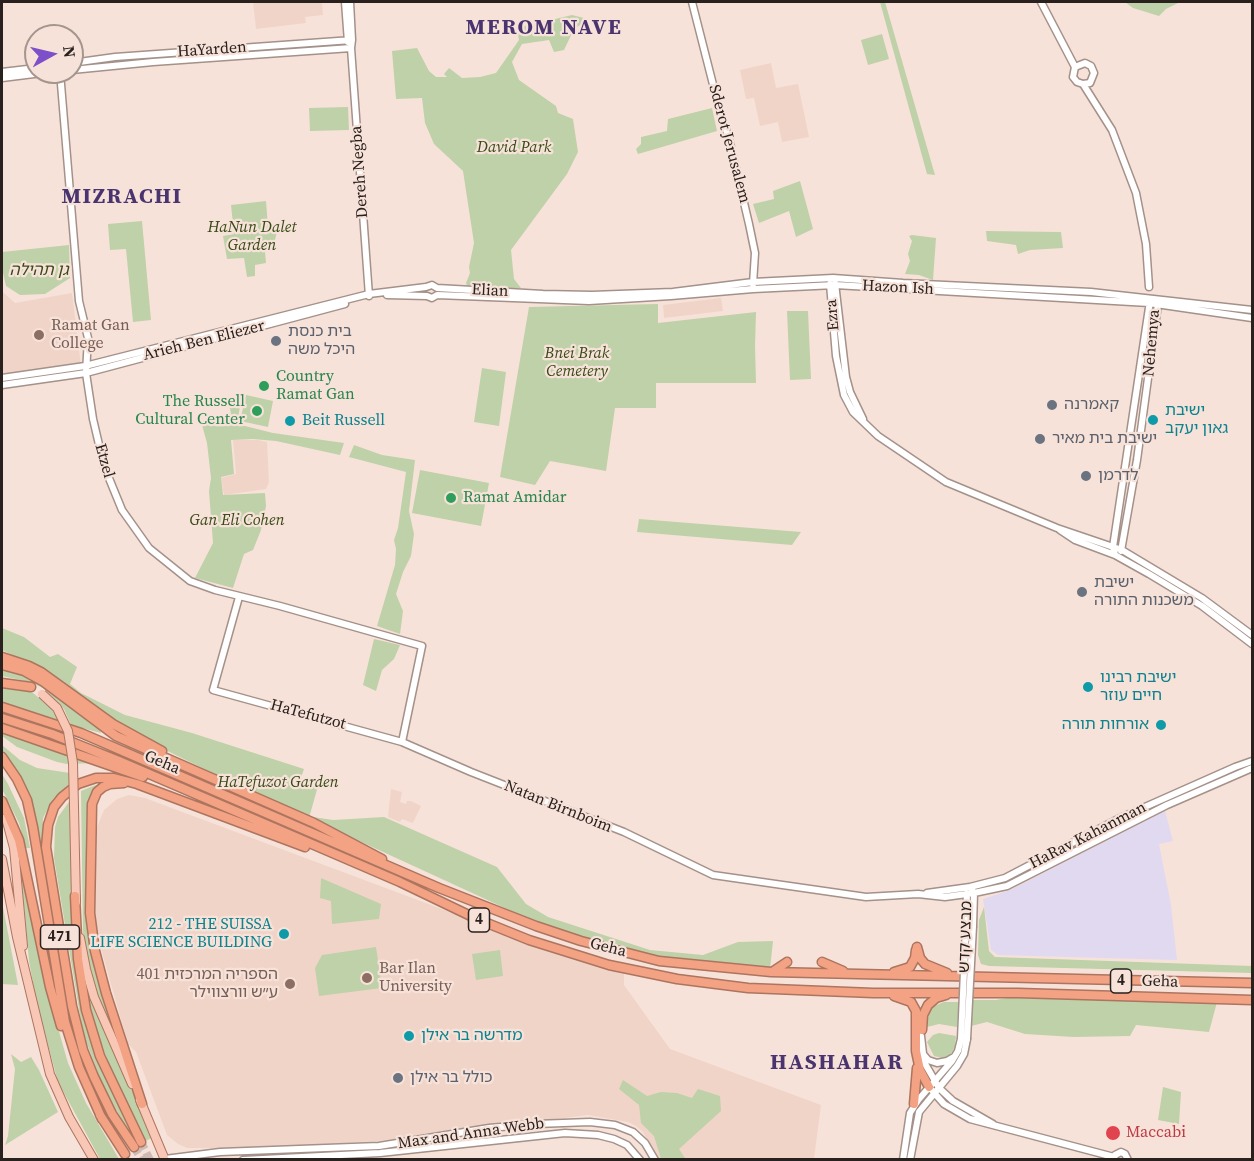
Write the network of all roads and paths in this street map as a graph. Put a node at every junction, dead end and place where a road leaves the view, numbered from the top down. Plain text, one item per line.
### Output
1 (345, 2) edge
2 (350, 2) edge
3 (692, 2) edge
4 (1041, 2) edge
5 (350, 40) junction
6 (351, 48) junction
7 (84, 61) edge
8 (1075, 67) junction
9 (24, 69) edge
10 (84, 69) edge
11 (2, 72) edge
12 (24, 75) edge
13 (2, 78) edge
14 (61, 84) edge
15 (1083, 84) junction
16 (833, 278) junction
17 (753, 285) junction
18 (833, 285) junction
19 (426, 287) junction
20 (1149, 287) dead end
21 (437, 291) junction
22 (369, 295) junction
23 (427, 296) junction
24 (543, 297) joint
25 (1150, 301) junction
26 (1158, 304) junction
27 (1252, 310) edge
28 (1252, 318) edge
29 (85, 369) junction
30 (2, 378) edge
31 (2, 385) edge
32 (1057, 528) junction
33 (1115, 535) junction
34 (1103, 543) junction
35 (1113, 547) junction
36 (1122, 550) junction
37 (1115, 555) junction
38 (240, 597) junction
39 (1252, 635) edge
40 (1252, 644) edge
41 (2, 657) edge
42 (2, 665) edge
43 (2, 681) edge
44 (32, 687) joint
45 (2, 707) edge
46 (2, 718) edge
47 (2, 728) edge
48 (402, 742) junction
49 (2, 757) edge
50 (1252, 761) edge
51 (1252, 768) edge
52 (221, 782) junction
53 (137, 784) junction
54 (207, 798) junction
55 (2, 801) edge
56 (2, 810) edge
57 (2, 859) edge
58 (362, 867) junction
59 (408, 875) junction
60 (713, 875) joint
61 (970, 891) junction
62 (75, 896) junction
63 (787, 962) dead end
64 (822, 962) dead end
65 (771, 972) junction
66 (849, 973) junction
67 (875, 974) junction
68 (962, 976) junction
69 (1252, 983) edge
70 (873, 993) junction
71 (956, 993) junction
72 (1252, 1000) edge
73 (33, 1006) junction
74 (921, 1036) joint
75 (964, 1039) junction
76 (919, 1054) junction
77 (955, 1056) junction
78 (949, 1076) junction
79 (939, 1088) junction
80 (934, 1090) junction
81 (953, 1101) junction
82 (142, 1104) junction
83 (914, 1104) junction
84 (102, 1119) junction
85 (994, 1124) junction
86 (83, 1142) junction
87 (125, 1154) tunnel mouth
88 (1114, 1158) edge
89 (164, 1159) edge
90 (88, 1160) edge
91 (94, 1160) edge
92 (243, 1160) edge
93 (640, 1160) edge
94 (655, 1160) edge
95 (903, 1160) edge
96 (910, 1160) edge
97 (1128, 1160) edge

1 - 5 street, Dereh Negba
2 - 5 street, Dereh Negba
3 - 17 street, Sderot Jerusalem
4 - 8 street
5 - 6 street, Dereh Negba
5 - 7 street, HaYarden
6 - 10 street, HaYarden
6 - 22 street, Dereh Negba
8 - 15 street
8 - 15 street
9 - 11 street
12 - 13 street
14 - 29 street, Etzel
15 - 20 street
16 - 17 street, Hazon Ish
16 - 18 street, Ezra
16 - 25 street, Hazon Ish
17 - 18 street, Hazon Ish
17 - 24 street, Hazon Ish
18 - 25 street, Hazon Ish
18 - 32 street, Ezra
19 - 21 street
19 - 22 street
19 - 23 street
21 - 23 street
21 - 24 street, Elian
22 - 23 street
22 - 29 street, Arieh Ben Eliezer
25 - 26 street, Nehemya
25 - 27 street, Hazon Ish
25 - 33 street, Nehemya
26 - 28 street
26 - 36 street, Nehemya
29 - 30 street, Arieh Ben Eliezer
29 - 31 street, Arieh Ben Eliezer
29 - 38 street, Etzel
32 - 34 street, Ezra
32 - 37 street, Ezra
33 - 34 street
33 - 35 street, Nehemya
34 - 35 street, Ezra
35 - 36 street, Ezra
35 - 37 street, Nehemya
36 - 37 street
36 - 39 street, Ezra
37 - 40 street, Ezra
38 - 48 street, Etzel
38 - 48 street, HaTefutzot
41 - 52 highway
42 - 52 highway
43 - 44 highway
44 - 62 main road, bridge
45 - 59 highway, Geha / 4
46 - 54 highway, Geha / 4
47 - 54 highway
48 - 60 street, Natan Birnboim
49 - 84 highway, 471
50 - 61 street, HaRav Kahanman
51 - 61 street, HaRav Kahanman
52 - 59 highway
53 - 58 highway
53 - 62 highway, 471
53 - 82 highway
54 - 58 highway, Geha / 4
55 - 84 highway
56 - 73 main road
57 - 73 main road
58 - 70 highway, Geha / 4
59 - 65 highway, Geha / 4
60 - 61 street, HaRav Kahanman
61 - 75 street, מבצע קדש, bridge
62 - 82 main road
63 - 65 highway
64 - 66 highway
65 - 66 highway, Geha / 4
66 - 67 highway, Geha / 4
67 - 68 highway, Geha / 4
67 - 68 highway
68 - 69 highway, Geha / 4
70 - 71 highway, Geha / 4
70 - 76 highway
71 - 72 highway, Geha / 4
71 - 74 highway
73 - 86 main road
74 - 76 street
75 - 77 street, מבצע קדש
75 - 78 street, מבצע קדש
76 - 77 street
76 - 80 highway
76 - 83 highway
77 - 80 street, מבצע קדש
78 - 79 street, מבצע קדש
78 - 81 street
79 - 80 street
79 - 81 street
80 - 83 street, מבצע קדש
80 - 85 street
80 - 96 street
81 - 85 street
82 - 89 main road
83 - 95 street
84 - 87 highway, 471
85 - 88 street
86 - 90 main road
86 - 91 main road
88 - 97 street
89 - 94 street, Max and Anna Webb
92 - 93 street, Max and Anna Webb

